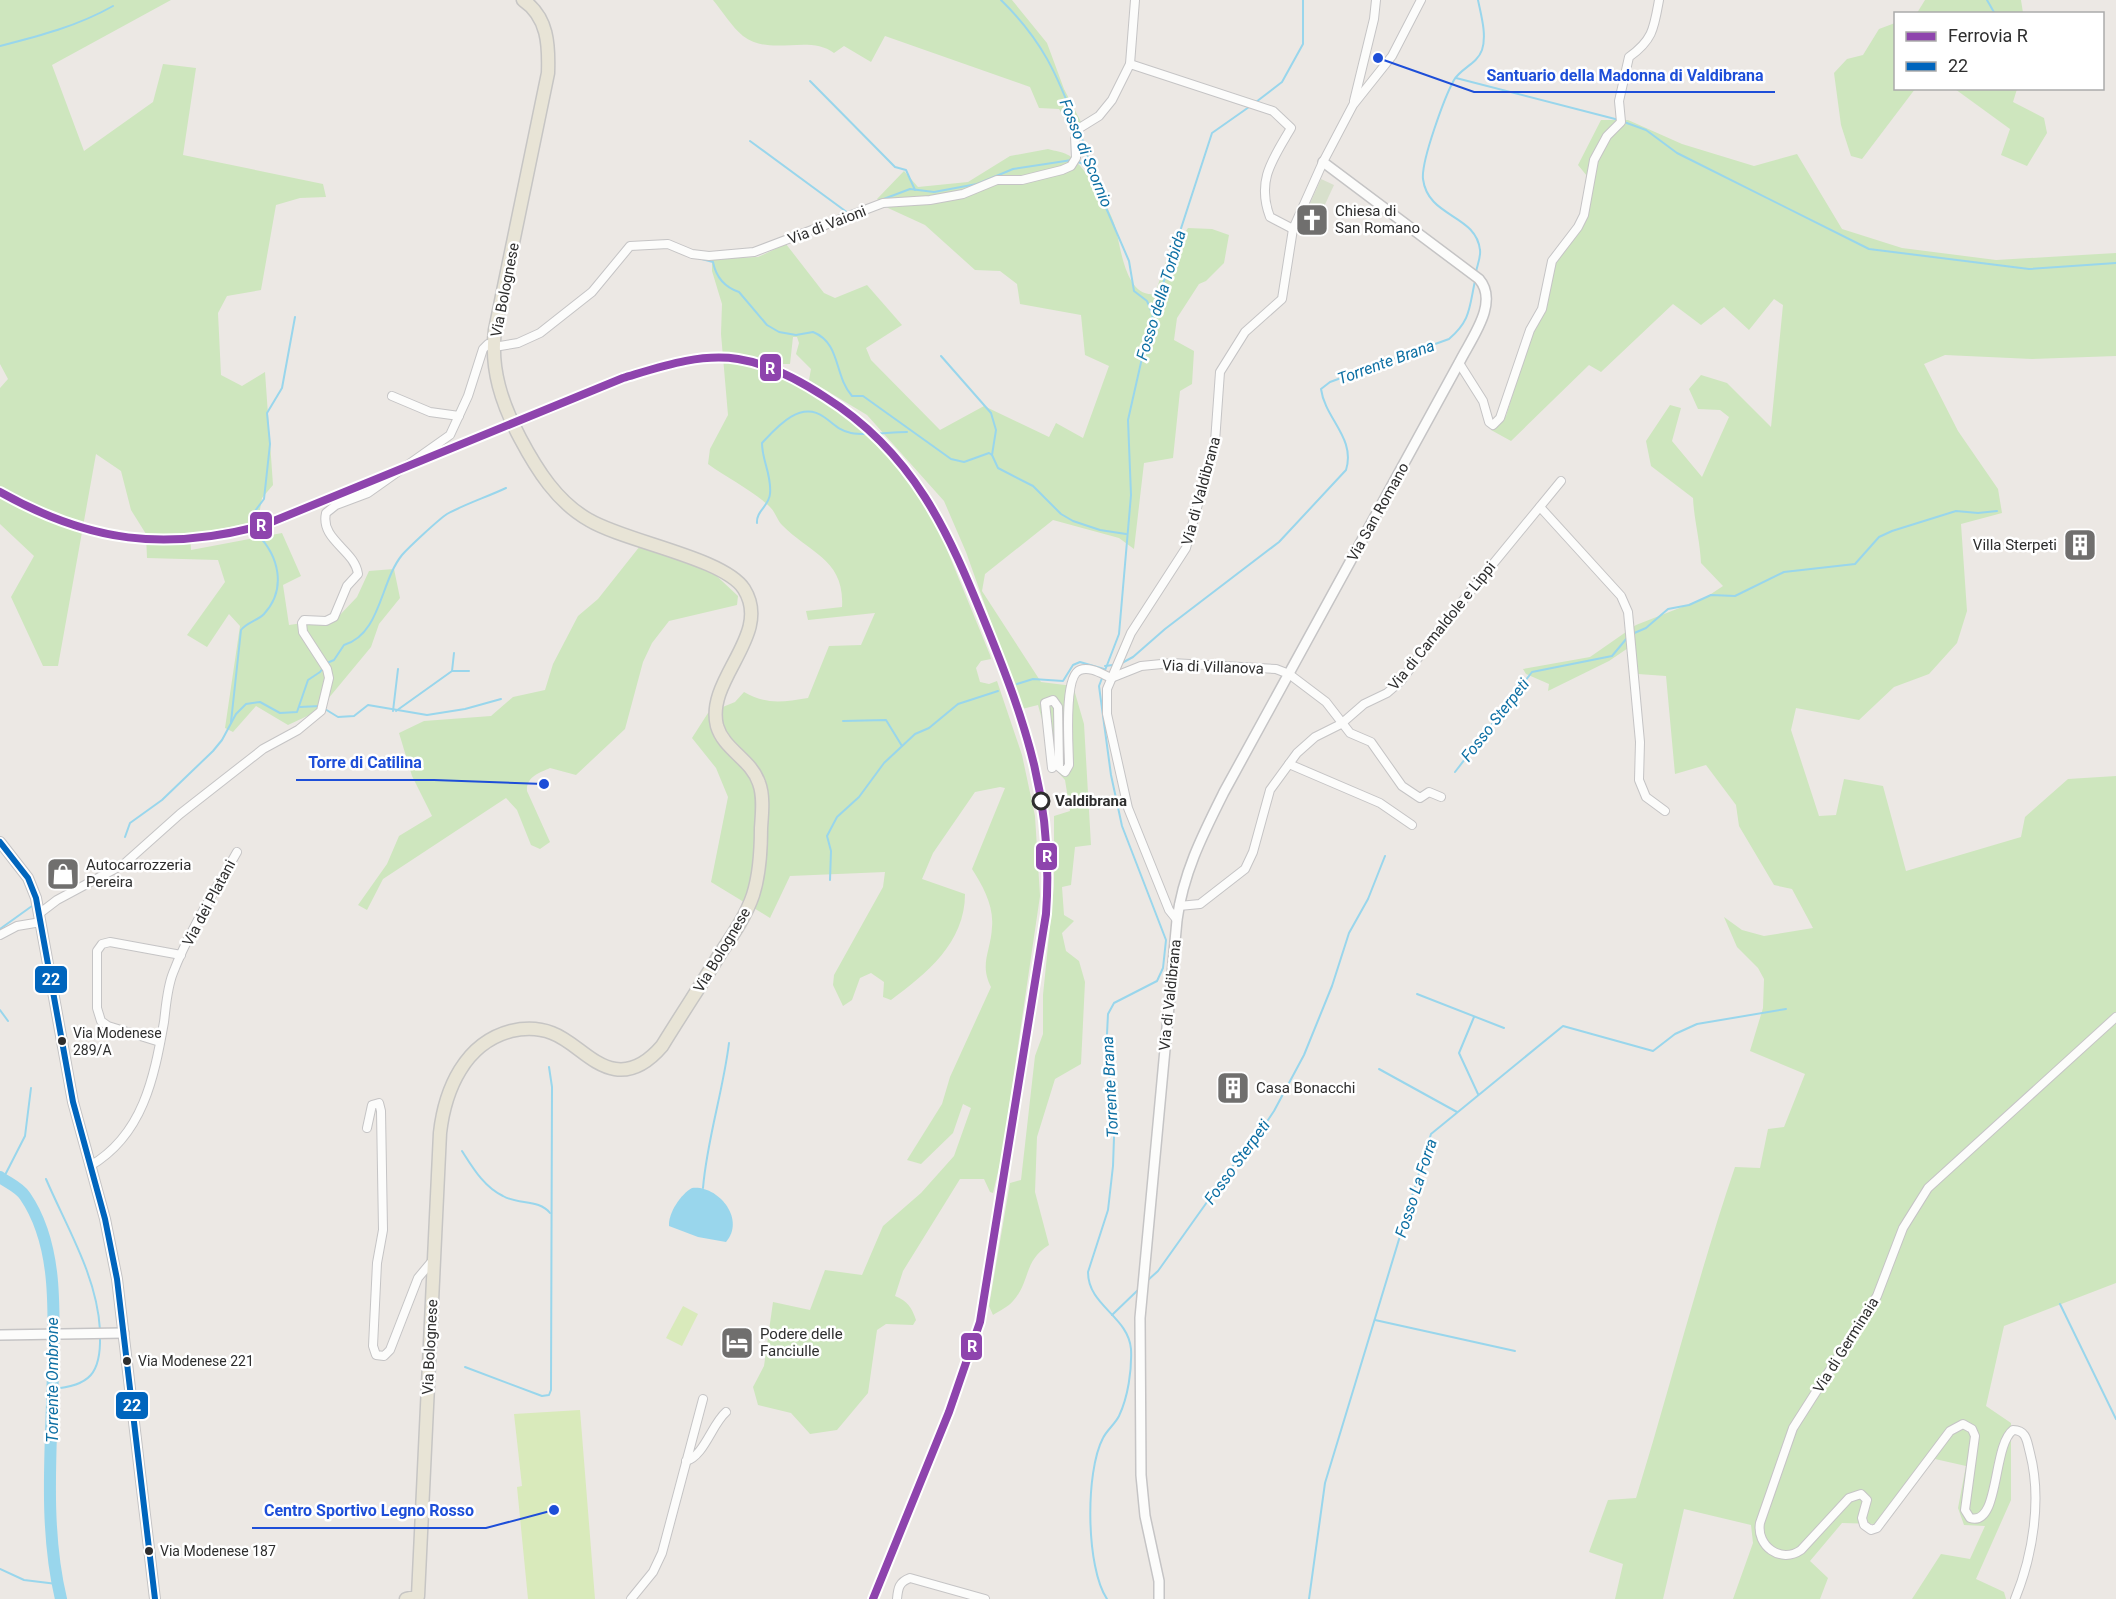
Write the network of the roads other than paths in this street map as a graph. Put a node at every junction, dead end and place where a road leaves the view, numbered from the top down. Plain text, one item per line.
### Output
1 (523, 0) edge
2 (1135, 0) edge
3 (1376, 0) edge
4 (1421, 0) edge
5 (1659, 0) edge
6 (1130, 64) junction
7 (1353, 105) junction
8 (1323, 162) junction
9 (1293, 229) junction
10 (494, 346) junction
11 (1459, 363) junction
12 (392, 396) dead end
13 (459, 416) junction
14 (1562, 481) dead end
15 (1540, 507) junction
16 (1289, 674) junction
17 (1111, 678) junction
18 (1341, 724) junction
19 (1289, 764) junction
20 (1052, 768) dead end
21 (1441, 797) dead end
22 (1665, 811) dead end
23 (1412, 825) dead end
24 (0, 842) edge
25 (237, 852) dead end
26 (1179, 906) junction
27 (40, 918) junction
28 (1177, 920) junction
29 (0, 935) edge
30 (182, 955) junction
31 (2116, 1017) edge
32 (160, 1042) junction
33 (367, 1128) dead end
34 (90, 1166) junction
35 (433, 1260) junction
36 (124, 1333) junction
37 (0, 1335) edge
38 (703, 1399) dead end
39 (726, 1412) dead end
40 (686, 1461) junction
41 (155, 1599) edge
42 (406, 1599) edge
43 (631, 1599) edge
44 (897, 1599) edge
45 (985, 1599) edge
46 (1159, 1599) edge
47 (2015, 1599) edge

1 - 10 main road, Via Bolognese
2 - 6 street, Via di Vaioni
3 - 7 street, Via di Valdibrana
4 - 7 street, Via di Valdibrana
5 - 11 street
6 - 9 street
6 - 10 street, Via di Vaioni
7 - 8 street, Via di Valdibrana
8 - 9 street, Via di Valdibrana
8 - 11 street, Via San Romano
9 - 17 street, Via di Valdibrana
10 - 13 street
10 - 35 main road, Via Bolognese
11 - 16 street, Via San Romano
12 - 13 street
13 - 27 street
14 - 15 street, Via di Camaldole e Lippi
15 - 18 street, Via di Camaldole e Lippi
15 - 22 street
16 - 17 street, Via di Villanova
16 - 18 street, Via di Villanova
16 - 26 street, Via San Romano
17 - 20 street
17 - 28 street, Via di Valdibrana
18 - 19 street, Via di Camaldole e Lippi
18 - 21 street, Via di Villanova
19 - 23 street
19 - 26 street, Via di Camaldole e Lippi
24 - 27 street
25 - 30 street, Via dei Platani
26 - 28 street, Via San Romano
27 - 29 street
27 - 34 street
28 - 46 street, Via di Valdibrana
30 - 32 street, Via dei Platani
30 - 32 street, Via dei Platani
31 - 47 street, Via di Germinaia
32 - 34 street, Via dei Platani
33 - 35 street
34 - 36 street
35 - 42 main road, Via Bolognese
36 - 37 street
36 - 41 street
38 - 40 street
39 - 40 street
40 - 43 street
44 - 45 street

